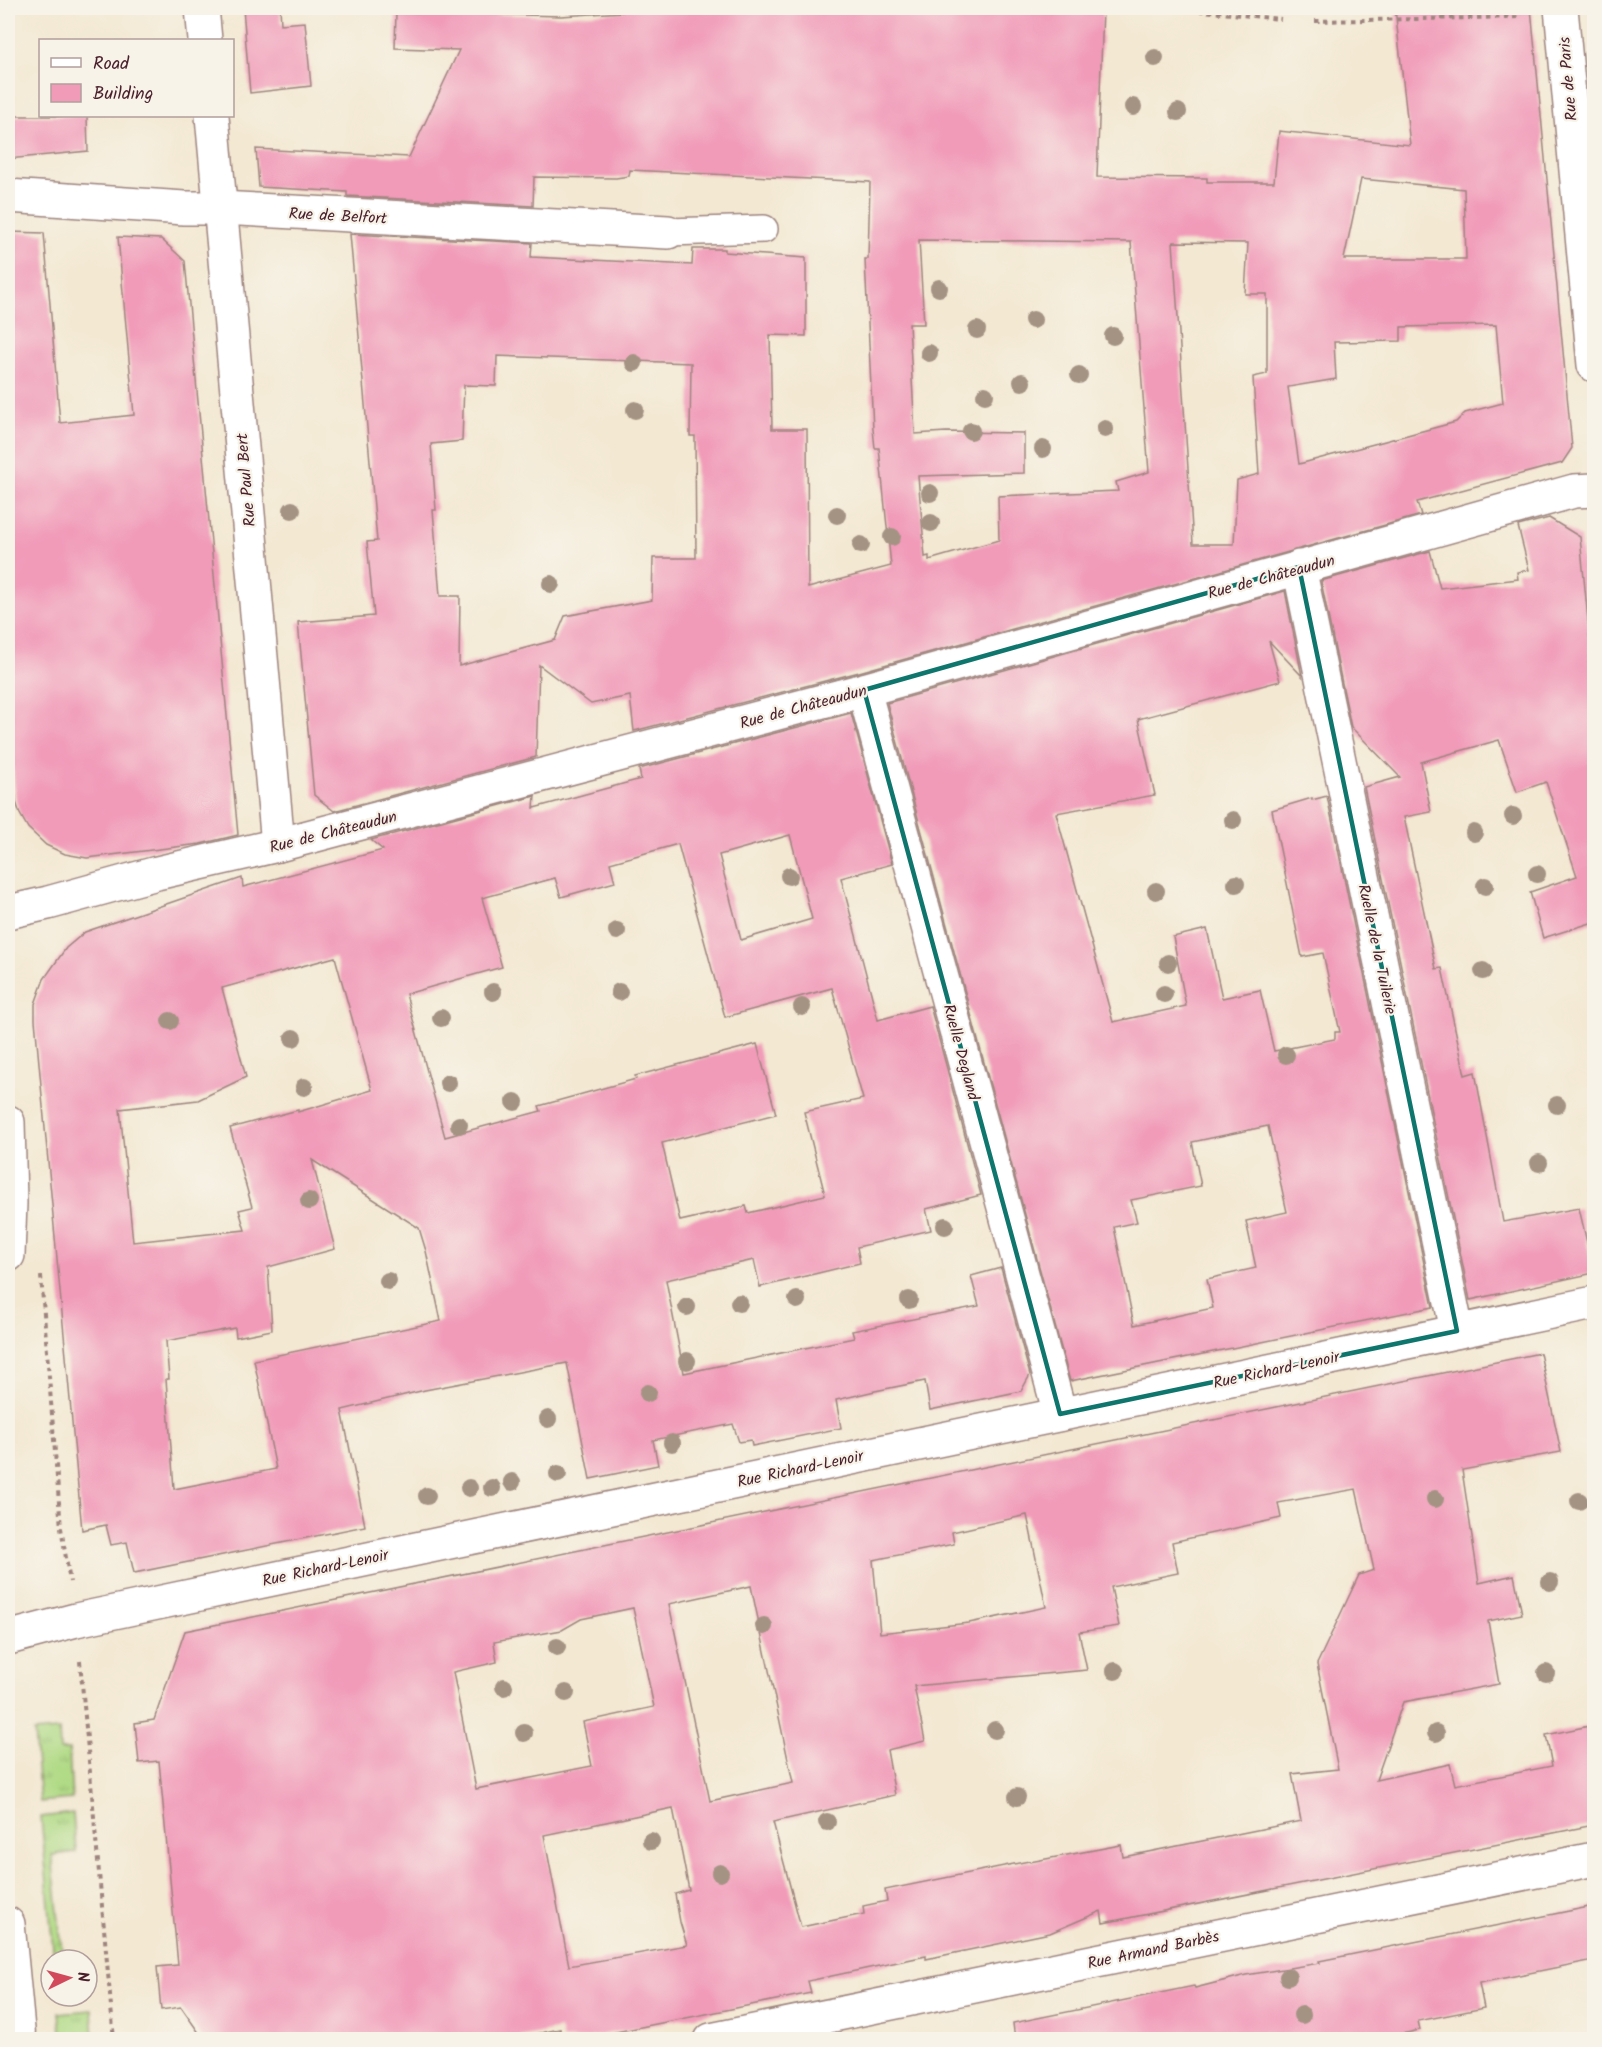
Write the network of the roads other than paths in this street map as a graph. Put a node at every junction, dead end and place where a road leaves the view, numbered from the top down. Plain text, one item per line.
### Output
1 (202, 8) edge
2 (1561, 12) edge
3 (205, 39) edge
4 (212, 117) edge
5 (8, 196) edge
6 (220, 208) junction
7 (764, 229) dead end
8 (668, 232) joint
9 (1594, 365) edge
10 (1594, 489) edge
11 (1299, 567) junction
12 (864, 690) junction
13 (278, 845) junction
14 (8, 912) edge
15 (8, 1122) edge
16 (8, 1255) edge
17 (1594, 1303) edge
18 (1457, 1331) junction
19 (1060, 1414) junction
20 (8, 1638) edge
21 (1594, 1859) edge
22 (8, 1924) edge
23 (19, 2040) edge
24 (711, 2040) edge

1 - 3 street
2 - 9 street, Rue de Paris
4 - 6 street, Rue Paul Bert
5 - 6 street, Rue de Belfort
6 - 8 street, Rue de Belfort
6 - 13 street, Rue Paul Bert
7 - 8 lane
10 - 11 street, Rue de Châteaudun
11 - 12 street, Rue de Châteaudun
11 - 18 street, Ruelle de la Tuilerie
12 - 13 street, Rue de Châteaudun
12 - 19 street, Ruelle Degland
13 - 14 street, Rue de Châteaudun
15 - 16 street
17 - 18 street, Rue Richard-Lenoir
18 - 19 street, Rue Richard-Lenoir
19 - 20 street, Rue Richard-Lenoir
21 - 24 street, Rue Armand Barbès
22 - 23 street

